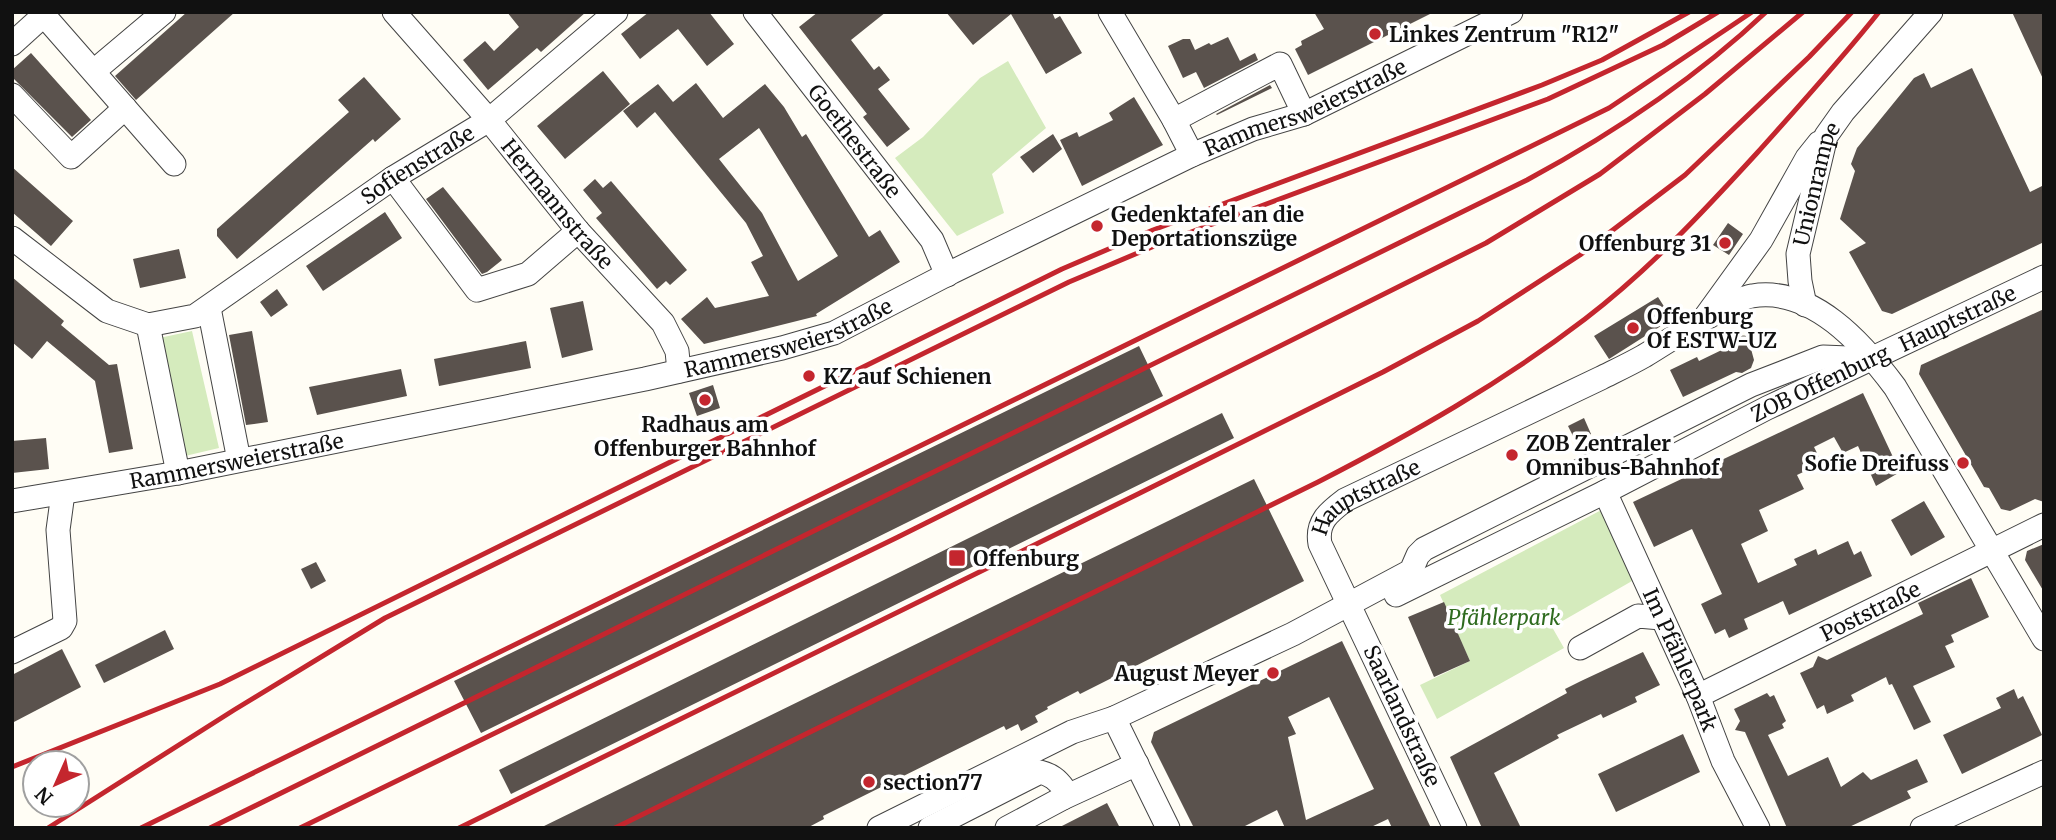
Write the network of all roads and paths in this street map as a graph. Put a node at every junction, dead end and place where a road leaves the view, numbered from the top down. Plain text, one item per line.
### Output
1 (164, 12) edge
2 (394, 12) edge
3 (616, 12) edge
4 (755, 12) edge
5 (1111, 12) edge
6 (1511, 12) edge
7 (1931, 12) edge
8 (43, 14) edge
9 (12, 44) edge
10 (94, 71) junction
11 (12, 95) edge
12 (125, 108) junction
13 (1304, 114) junction
14 (489, 120) junction
15 (1174, 120) junction
16 (1826, 136) junction
17 (1192, 155) junction
18 (173, 164) dead end
19 (393, 178) junction
20 (578, 231) junction
21 (12, 238) edge
22 (947, 275) junction
23 (2044, 277) edge
24 (1805, 305) junction
25 (209, 308) junction
26 (1706, 317) junction
27 (148, 325) junction
28 (1874, 359) junction
29 (680, 371) junction
30 (239, 460) junction
31 (178, 473) junction
32 (63, 493) junction
33 (1608, 498) junction
34 (12, 501) edge
35 (2044, 525) edge
36 (1992, 550) junction
37 (1348, 604) junction
38 (1661, 618) junction
39 (2044, 639) edge
40 (1580, 648) dead end
41 (12, 652) edge
42 (1698, 696) junction
43 (1114, 718) junction
44 (1137, 764) junction
45 (1040, 772) junction
46 (2044, 772) edge
47 (1104, 778) junction
48 (1063, 798) junction
49 (879, 828) edge
50 (930, 828) edge
51 (1007, 828) edge
52 (1168, 828) edge
53 (1455, 828) edge
54 (1758, 828) edge
55 (1922, 828) edge

1 - 10 street
2 - 14 street, Hermannstraße
3 - 14 street, Sofienstraße
4 - 22 street, Goethestraße
5 - 15 street
6 - 13 street, Rammersweierstraße
7 - 16 street, Unionrampe
8 - 9 street
8 - 10 street
10 - 12 street
11 - 12 street
12 - 18 street
13 - 15 street
13 - 17 street, Rammersweierstraße
14 - 19 street, Sofienstraße
14 - 20 street, Hermannstraße
15 - 17 street
16 - 24 street, Unionrampe
16 - 26 street
17 - 22 street, Rammersweierstraße
19 - 20 street
19 - 25 street, Sofienstraße
20 - 29 street, Hermannstraße
21 - 27 street
22 - 29 street, Rammersweierstraße
23 - 28 street, Hauptstraße
24 - 26 street, Hauptstraße
24 - 28 street
25 - 27 street, Sofienstraße
25 - 30 street
26 - 37 street, Hauptstraße
27 - 31 street
28 - 33 street, ZOB Offenburg
28 - 36 street
28 - 37 street, ZOB Offenburg
29 - 30 street, Rammersweierstraße
30 - 31 street, Rammersweierstraße
31 - 32 street, Rammersweierstraße
32 - 34 street, Rammersweierstraße
32 - 41 street
33 - 37 street, ZOB Offenburg
33 - 38 street, Im Pfählerpark
35 - 36 street, Poststraße
36 - 39 street
36 - 42 street, Poststraße
37 - 43 street
37 - 53 street, Saarlandstraße
38 - 40 street
38 - 42 street, Im Pfählerpark
42 - 54 street, Im Pfählerpark
43 - 44 street
43 - 49 street
44 - 47 street
44 - 52 street
45 - 47 street
45 - 48 street
45 - 50 street
46 - 55 street
47 - 48 street
48 - 51 street

